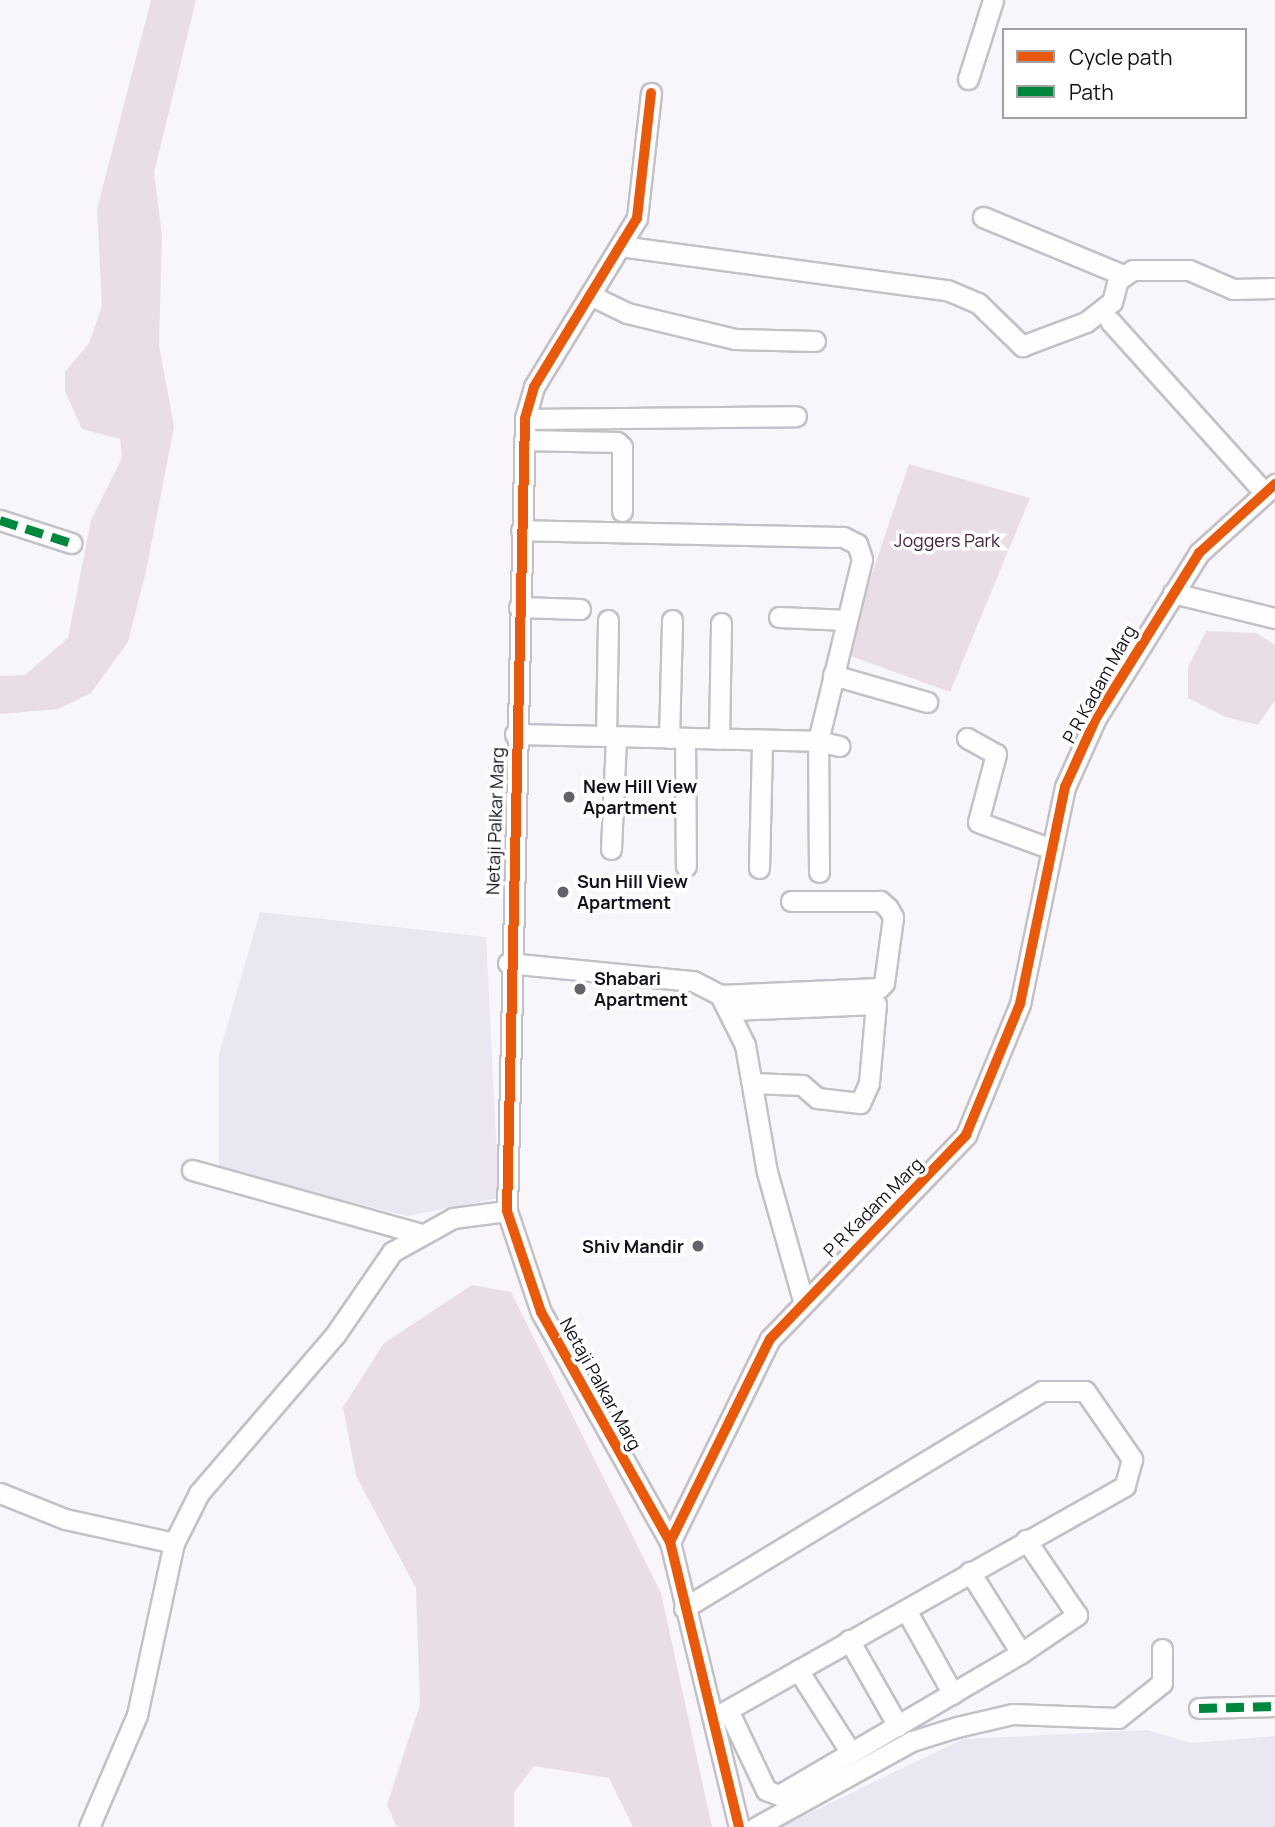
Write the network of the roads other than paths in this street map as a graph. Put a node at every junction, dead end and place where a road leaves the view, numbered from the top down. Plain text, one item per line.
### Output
1 (993, 0) edge
2 (968, 79) dead end
3 (651, 93) dead end
4 (983, 217) dead end
5 (620, 246) junction
6 (1123, 275) junction
7 (1275, 288) edge
8 (590, 295) junction
9 (1110, 321) dead end
10 (815, 341) dead end
11 (796, 416) dead end
12 (525, 419) junction
13 (524, 440) junction
14 (1270, 488) edge
15 (622, 511) dead end
16 (0, 520) edge
17 (522, 530) junction
18 (71, 544) dead end
19 (1173, 593) junction
20 (519, 607) junction
21 (580, 609) dead end
22 (779, 617) dead end
23 (1275, 618) edge
24 (608, 620) dead end
25 (672, 620) dead end
26 (847, 620) junction
27 (721, 623) dead end
28 (833, 675) junction
29 (927, 702) dead end
30 (515, 734) junction
31 (611, 737) junction
32 (677, 738) junction
33 (967, 738) dead end
34 (719, 739) junction
35 (762, 741) junction
36 (818, 741) junction
37 (839, 746) dead end
38 (1049, 848) junction
39 (611, 849) dead end
40 (686, 866) dead end
41 (759, 868) dead end
42 (819, 872) dead end
43 (791, 901) dead end
44 (508, 963) junction
45 (726, 1002) junction
46 (752, 1083) junction
47 (192, 1170) dead end
48 (507, 1211) junction
49 (417, 1233) junction
50 (803, 1300) junction
51 (0, 1493) edge
52 (1026, 1540) junction
53 (670, 1542) junction
54 (174, 1543) junction
55 (971, 1572) junction
56 (684, 1608) junction
57 (905, 1611) junction
58 (849, 1640) junction
59 (1162, 1649) dead end
60 (1021, 1653) junction
61 (798, 1670) junction
62 (953, 1693) junction
63 (1275, 1706) edge
64 (1199, 1708) dead end
65 (723, 1713) junction
66 (898, 1726) junction
67 (851, 1753) junction
68 (89, 1827) edge
69 (739, 1827) edge
70 (756, 1827) edge

1 - 2 street
3 - 5 street, Netaji Palkar Marg
4 - 6 street
5 - 6 street
5 - 8 street, Netaji Palkar Marg
6 - 7 street
8 - 10 street
8 - 12 street, Netaji Palkar Marg
9 - 14 street
11 - 12 street
12 - 13 street, Netaji Palkar Marg
13 - 15 street
13 - 17 street, Netaji Palkar Marg
14 - 19 street, P R Kadam Marg
16 - 18 street
17 - 20 street, Netaji Palkar Marg
17 - 26 street
19 - 23 street
19 - 38 street, P R Kadam Marg
20 - 21 street
20 - 30 street, Netaji Palkar Marg
22 - 26 street
24 - 31 street
25 - 32 street
26 - 28 street
27 - 34 street
28 - 29 street
28 - 36 street
30 - 31 street
30 - 44 street, Netaji Palkar Marg
31 - 32 street
31 - 39 street
32 - 34 street
32 - 40 street
33 - 38 street
34 - 35 street
35 - 36 street
35 - 41 street
36 - 37 street
36 - 42 street
38 - 50 street, P R Kadam Marg
43 - 45 street
44 - 45 street
44 - 48 street, Netaji Palkar Marg
45 - 46 street
45 - 46 street
46 - 50 street
47 - 49 street
48 - 49 street
48 - 53 street, Netaji Palkar Marg
49 - 54 street
50 - 53 street, P R Kadam Marg
51 - 54 street
52 - 55 street
52 - 56 street
52 - 60 street
53 - 56 street
54 - 68 street
55 - 57 street
55 - 60 street
56 - 65 street
57 - 58 street
57 - 62 street
58 - 61 street
58 - 66 street
59 - 70 street
60 - 62 street
61 - 65 street
61 - 67 street
62 - 66 street
63 - 64 street
65 - 67 street
65 - 69 street
66 - 67 street

